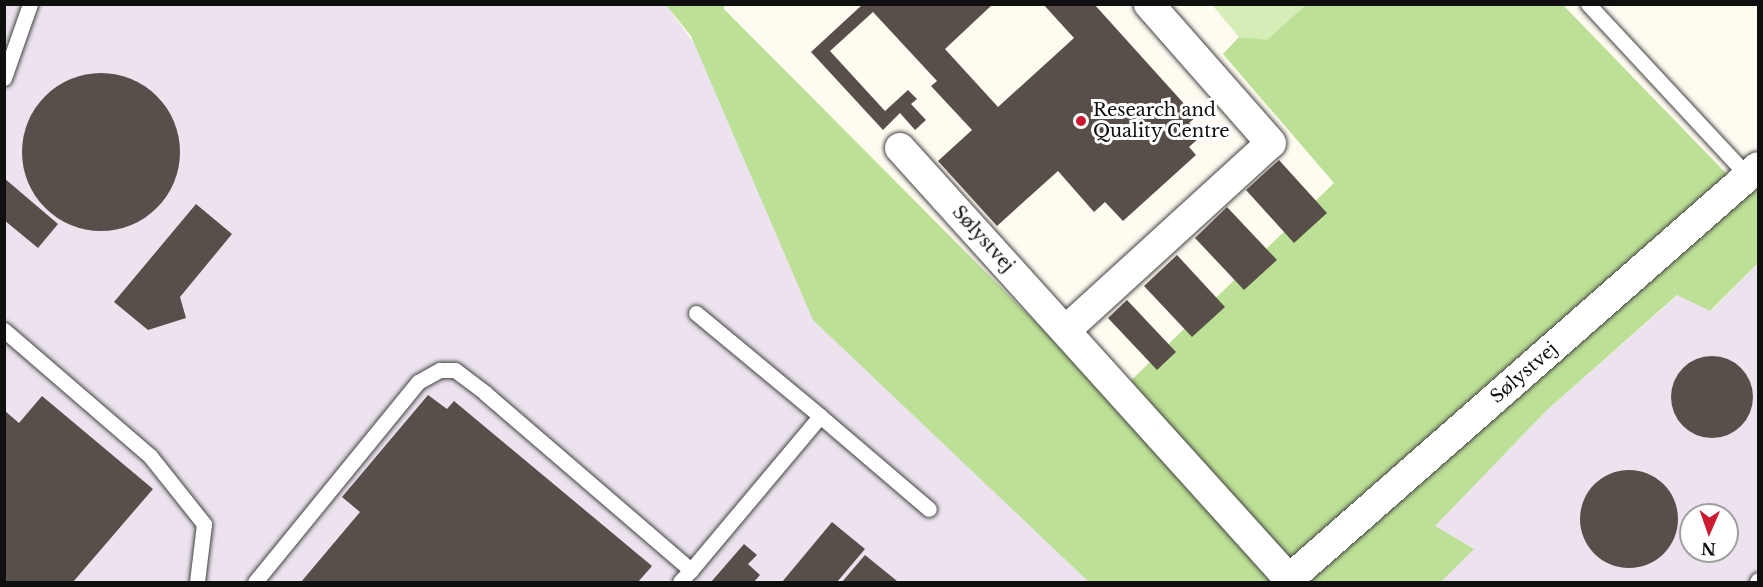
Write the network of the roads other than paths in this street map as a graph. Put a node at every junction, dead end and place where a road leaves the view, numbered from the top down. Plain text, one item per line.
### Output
1 (30, 4) edge
2 (1149, 4) edge
3 (1588, 4) edge
4 (4, 78) edge
5 (900, 148) dead end
6 (1753, 172) edge
7 (696, 313) dead end
8 (4, 330) edge
9 (1066, 330) junction
10 (820, 416) junction
11 (929, 509) dead end
12 (691, 570) junction
13 (1288, 581) edge
14 (197, 582) edge
15 (255, 582) edge
16 (680, 582) edge

1 - 4 lane
2 - 9 street
3 - 6 lane
5 - 9 street, Sølystvej
6 - 13 street, Sølystvej
7 - 10 lane
8 - 14 lane
9 - 13 street, Sølystvej
10 - 11 lane
10 - 12 lane
12 - 15 lane
12 - 16 lane

